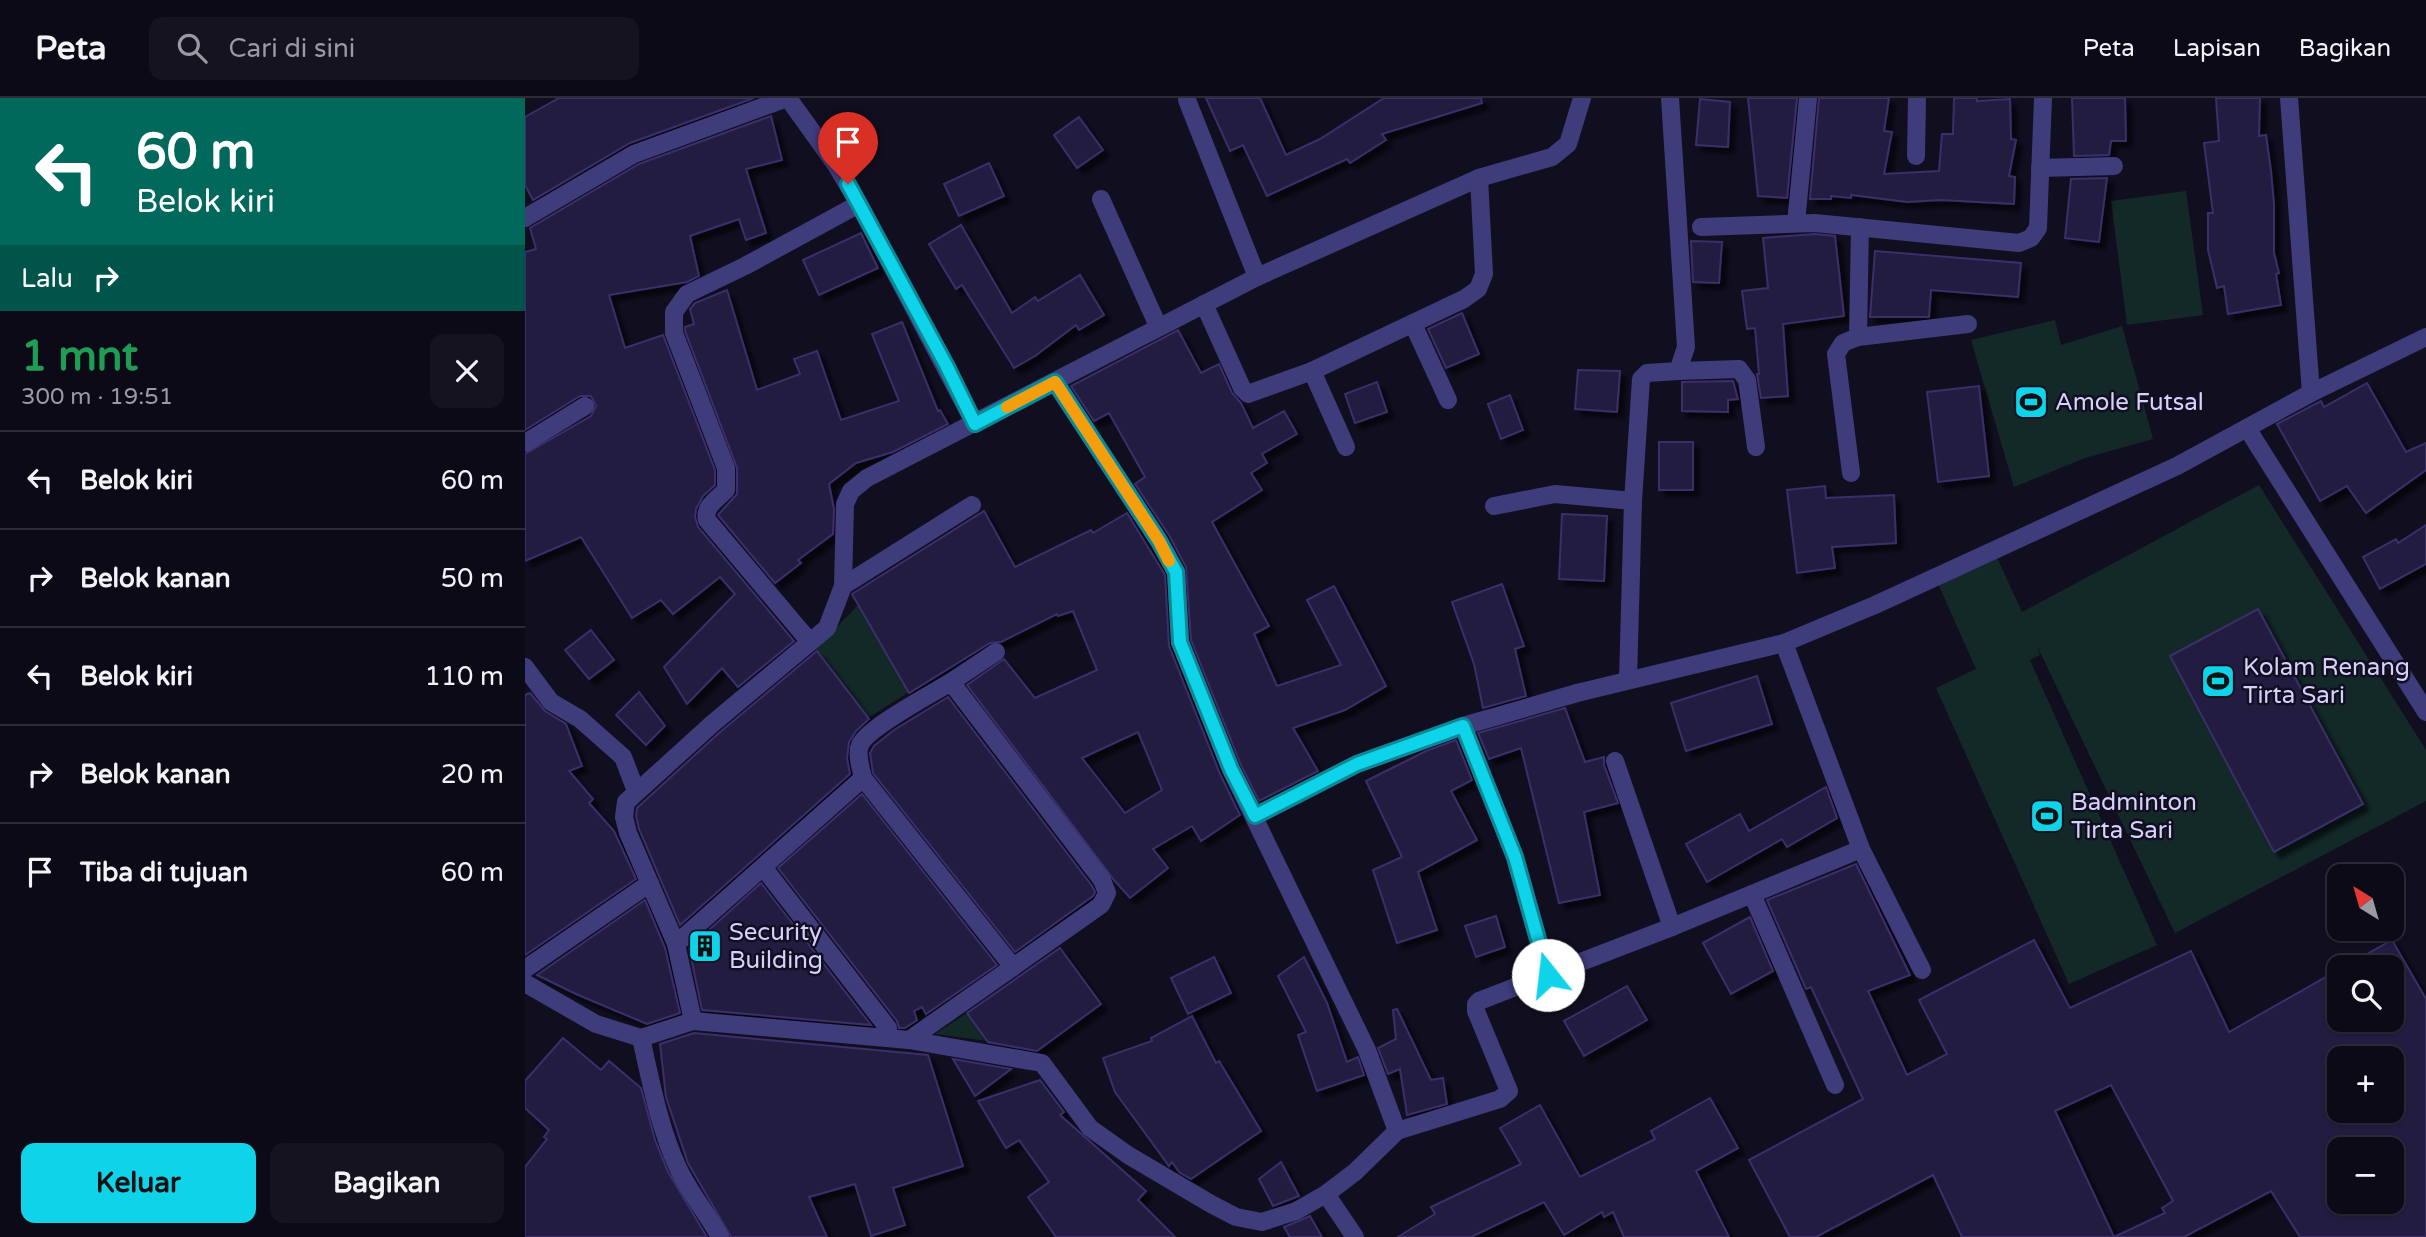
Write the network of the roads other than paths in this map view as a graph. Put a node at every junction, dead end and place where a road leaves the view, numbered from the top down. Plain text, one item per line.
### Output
1 (788, 98) edge
2 (1582, 98) edge
3 (1670, 98) edge
4 (1808, 98) edge
5 (1917, 98) edge
6 (2043, 98) edge
7 (2289, 98) edge
8 (1187, 99) edge
9 (1916, 156) dead end
10 (2114, 166) dead end
11 (2040, 168) junction
12 (1479, 178) junction
13 (1101, 199) dead end
14 (859, 204) junction
15 (525, 218) edge
16 (1795, 223) junction
17 (1702, 227) dead end
18 (1860, 227) junction
19 (1257, 277) junction
20 (1204, 304) junction
21 (1413, 324) junction
22 (1968, 324) dead end
23 (1159, 326) junction
24 (1858, 337) junction
25 (2426, 337) edge
26 (1312, 371) junction
27 (1678, 371) junction
28 (1055, 382) junction
29 (2311, 393) junction
30 (1448, 400) dead end
31 (585, 407) dead end
32 (975, 424) junction
33 (2247, 428) junction
34 (525, 443) edge
35 (1346, 447) dead end
36 (1756, 447) dead end
37 (1851, 473) dead end
38 (1633, 501) junction
39 (972, 505) dead end
40 (1495, 506) dead end
41 (843, 586) junction
42 (810, 642) junction
43 (1784, 643) junction
44 (996, 652) dead end
45 (525, 667) edge
46 (1629, 680) junction
47 (951, 682) junction
48 (2426, 712) edge
49 (1463, 726) junction
50 (1615, 761) dead end
51 (863, 778) junction
52 (636, 791) junction
53 (1255, 816) junction
54 (1861, 849) junction
55 (763, 867) junction
56 (650, 883) junction
57 (1752, 894) junction
58 (1672, 927) junction
59 (676, 944) junction
60 (1013, 967) junction
61 (525, 969) edge
62 (1922, 970) dead end
63 (1548, 975) junction
64 (525, 983) edge
65 (693, 1021) junction
66 (888, 1028) dead end
67 (641, 1038) junction
68 (909, 1040) junction
69 (1835, 1085) dead end
70 (1397, 1131) junction
71 (1326, 1194) junction
72 (720, 1237) edge
73 (1355, 1237) edge

1 - 14 street
1 - 15 street
2 - 12 street
3 - 27 street
4 - 16 street
5 - 9 street
6 - 11 street
7 - 29 street
8 - 19 street
10 - 11 street
11 - 18 street
12 - 19 street
12 - 21 street
13 - 23 street
14 - 32 street
14 - 42 street
16 - 17 street
16 - 18 street
18 - 24 street
19 - 20 street
20 - 23 street
20 - 26 street
21 - 26 street
21 - 30 street
22 - 24 street
23 - 28 street
24 - 37 street
25 - 29 street
26 - 35 street
27 - 36 street
27 - 38 street
28 - 32 street
28 - 53 street
29 - 33 street
31 - 34 street
32 - 41 street
33 - 43 street
33 - 48 street
38 - 40 street
38 - 46 street
39 - 41 street
41 - 42 street
42 - 52 street
43 - 46 street
43 - 54 street
44 - 47 street
45 - 52 street
46 - 49 street
47 - 51 street
47 - 60 street
49 - 53 street
49 - 63 street
50 - 58 street
51 - 55 street
51 - 60 street
52 - 56 street
53 - 70 street
54 - 57 street
54 - 62 street
55 - 59 street
55 - 66 street
56 - 59 street
56 - 61 street
57 - 58 street
57 - 69 street
58 - 63 street
59 - 65 street
60 - 68 street
63 - 70 street
64 - 67 street
65 - 67 street
65 - 68 street
67 - 72 street
68 - 71 street
70 - 71 street
71 - 73 street

